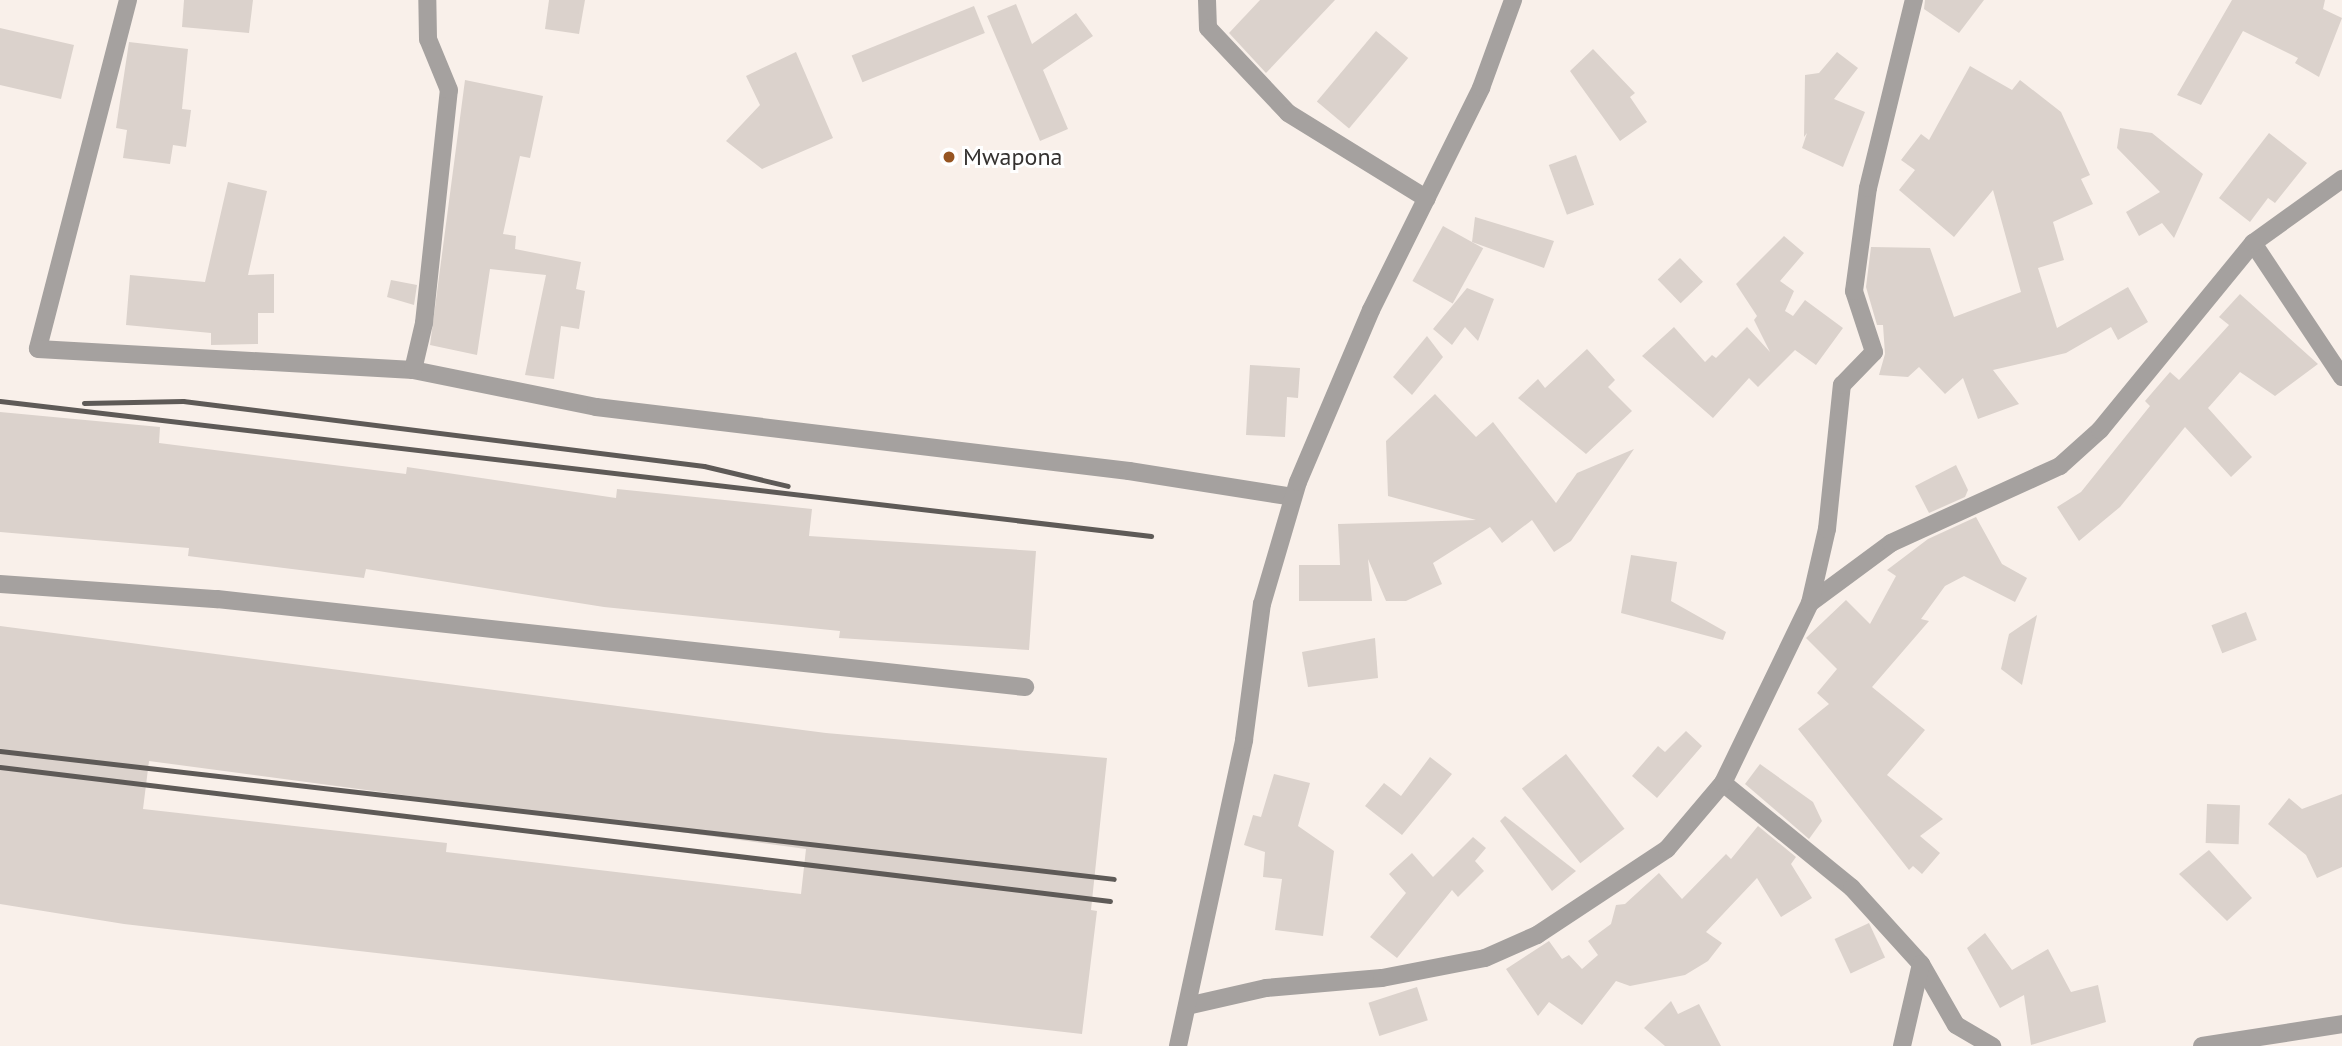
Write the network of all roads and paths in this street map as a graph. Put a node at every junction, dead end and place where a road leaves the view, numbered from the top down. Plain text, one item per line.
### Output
1 (128, 0) edge
2 (427, 0) edge
3 (1207, 0) edge
4 (1513, 0) edge
5 (1914, 0) edge
6 (2342, 179) edge
7 (1427, 199) junction
8 (2253, 243) junction
9 (413, 370) junction
10 (2342, 377) edge
11 (1293, 498) junction
12 (0, 584) edge
13 (1810, 603) junction
14 (1025, 687) dead end
15 (1723, 783) junction
16 (1921, 964) junction
17 (1187, 1006) junction
18 (2342, 1024) edge
19 (1178, 1046) edge
20 (1902, 1046) edge
21 (1992, 1046) edge
22 (2202, 1046) edge

1 - 9 street
2 - 9 street
3 - 7 street
4 - 7 street
5 - 13 street
6 - 8 street
7 - 11 street
8 - 10 street
8 - 13 street
9 - 11 street
11 - 17 street
12 - 14 street
13 - 15 street
15 - 16 street
15 - 17 street
16 - 20 street
16 - 21 street
17 - 19 street
18 - 22 street

